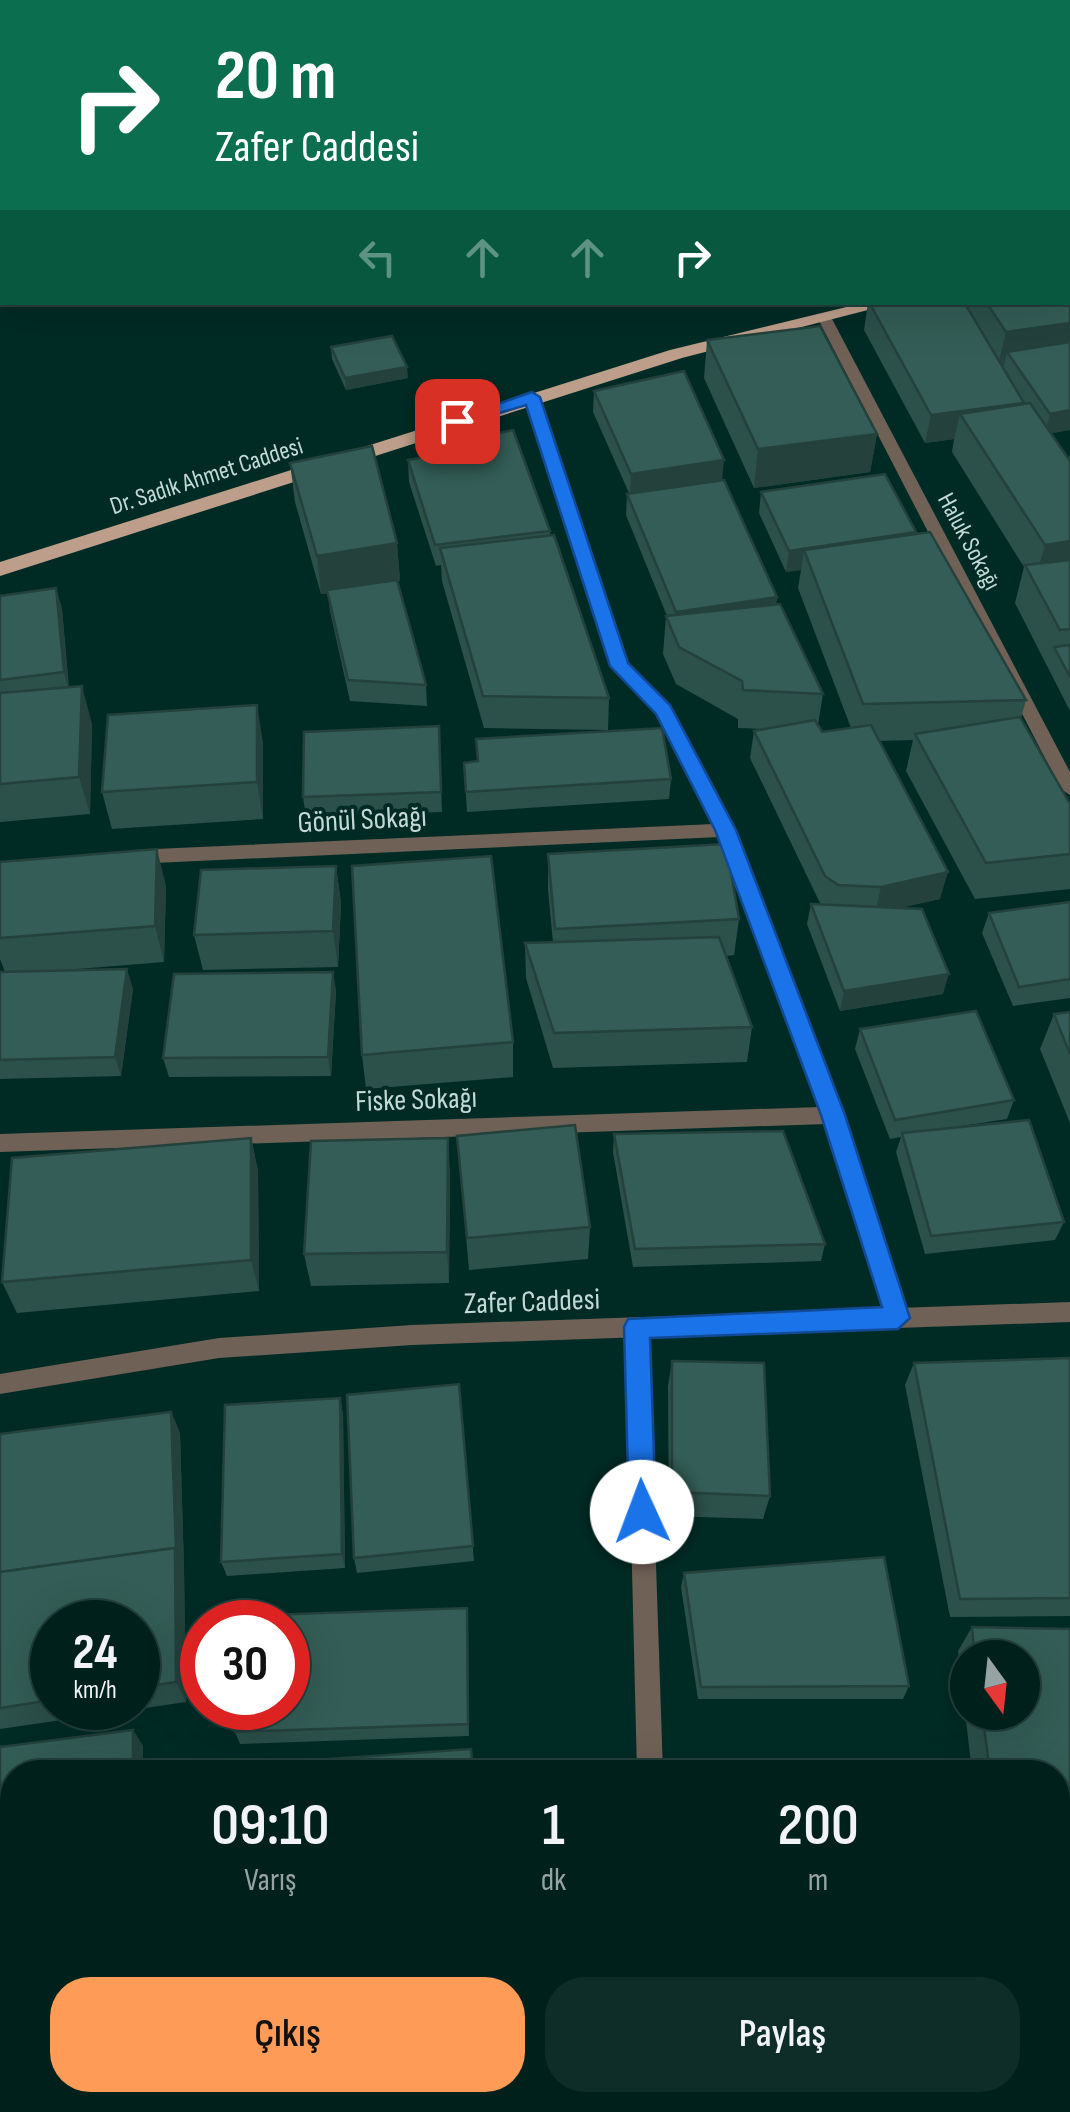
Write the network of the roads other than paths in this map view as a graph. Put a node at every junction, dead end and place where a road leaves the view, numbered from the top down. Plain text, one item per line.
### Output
1 (877, 305) edge
2 (824, 317) junction
3 (532, 397) junction
4 (0, 570) edge
5 (1070, 789) edge
6 (726, 830) junction
7 (118, 858) edge
8 (833, 1115) junction
9 (0, 1143) edge
10 (1070, 1312) edge
11 (898, 1318) junction
12 (637, 1327) junction
13 (0, 1384) edge
14 (650, 1760) edge

1 - 2 main road, Dr. Sadık Ahmet Caddesi
2 - 3 main road, Dr. Sadık Ahmet Caddesi
2 - 5 street, Haluk Sokağı
3 - 4 main road, Dr. Sadık Ahmet Caddesi
3 - 6 street
6 - 7 street, Gönül Sokağı
6 - 8 street
8 - 9 street, Fiske Sokağı
8 - 11 street
10 - 11 street, Zafer Caddesi
11 - 12 street, Zafer Caddesi
12 - 13 street, Zafer Caddesi
12 - 14 street

